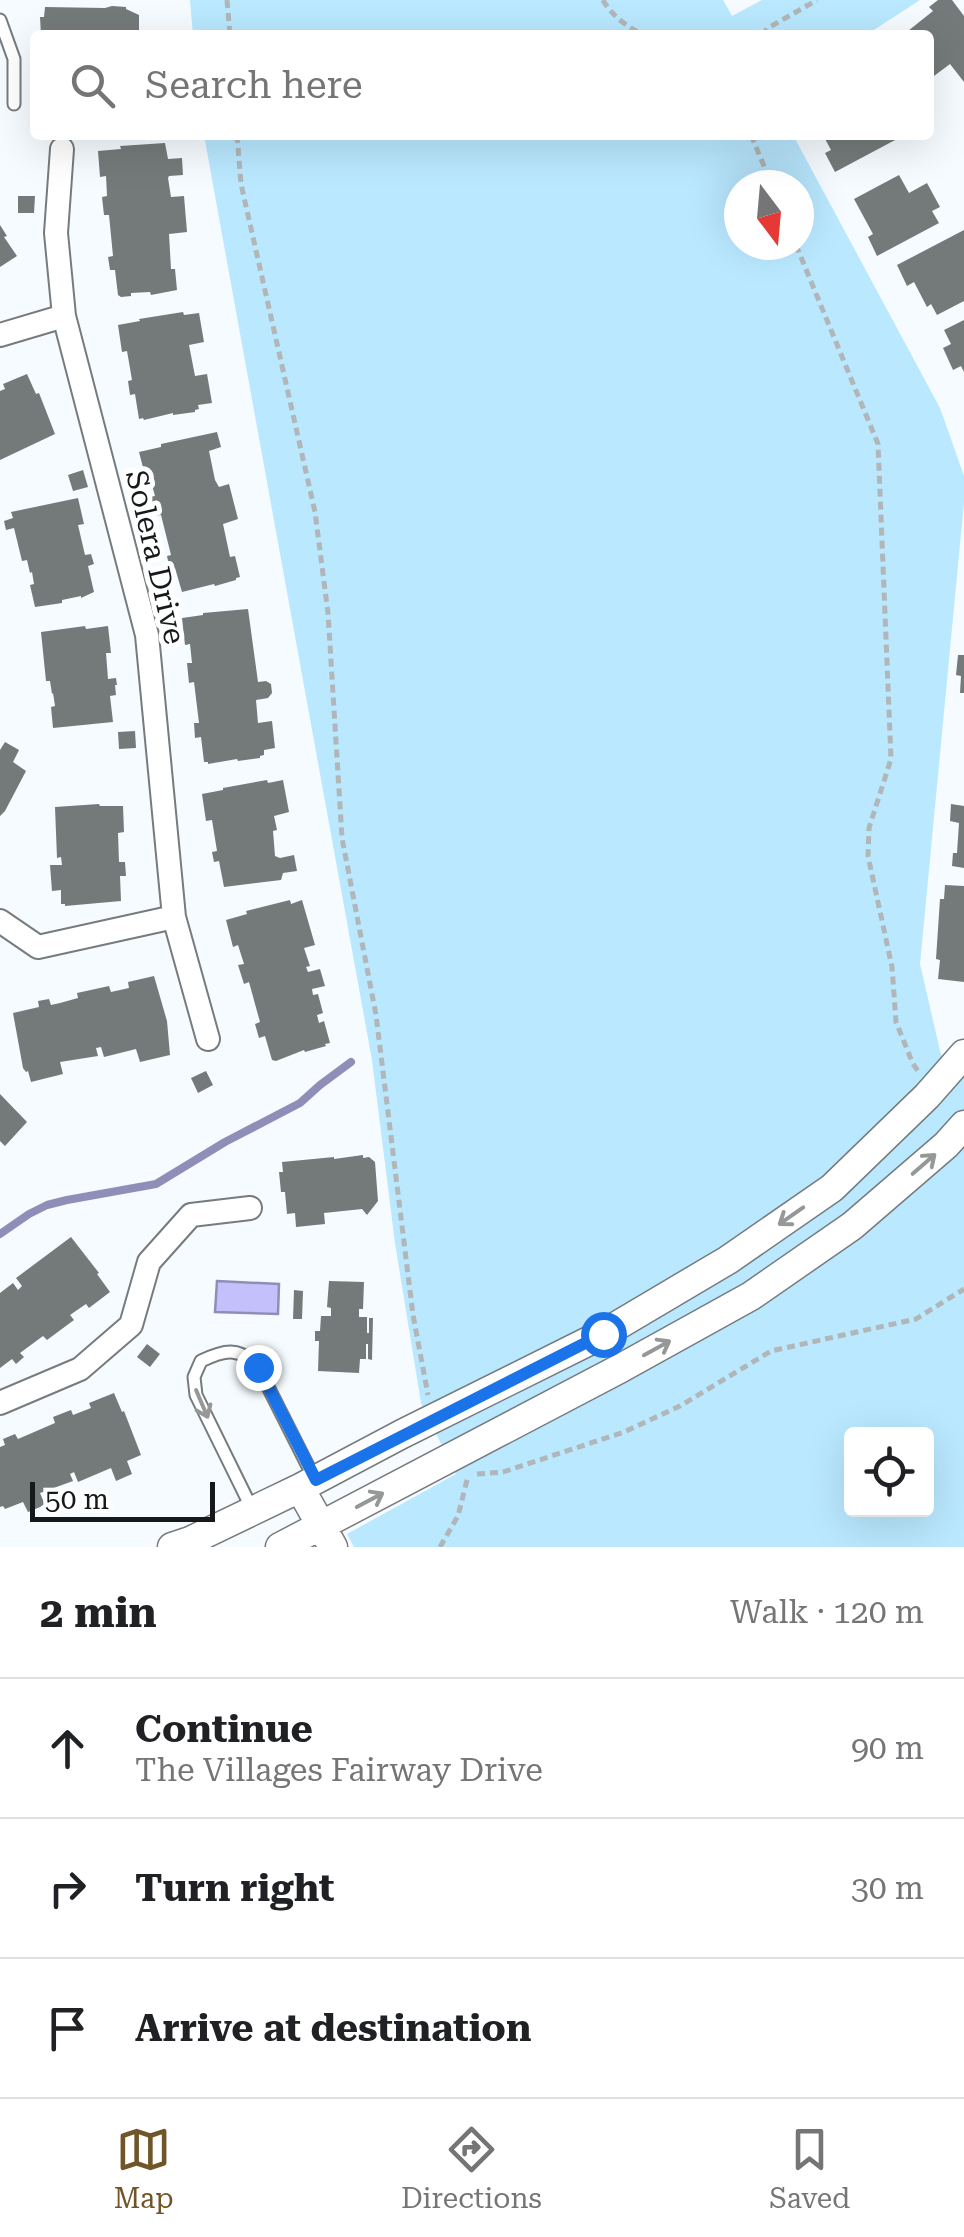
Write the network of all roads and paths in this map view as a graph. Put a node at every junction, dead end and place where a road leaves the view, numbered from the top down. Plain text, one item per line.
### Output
1 (227, 0) edge
2 (604, 0) edge
3 (817, 0) edge
4 (0, 20) edge
5 (230, 30) edge
6 (633, 30) edge
7 (766, 30) edge
8 (14, 104) dead end
9 (237, 140) edge
10 (753, 140) edge
11 (62, 149) dead end
12 (766, 170) edge
13 (802, 260) edge
14 (64, 316) junction
15 (0, 335) edge
16 (174, 917) junction
17 (0, 922) edge
18 (208, 1039) dead end
19 (964, 1054) edge
20 (923, 1077) dead end
21 (964, 1125) edge
22 (250, 1208) dead end
23 (964, 1289) edge
24 (429, 1398) dead end
25 (0, 1403) edge
26 (308, 1484) junction
27 (258, 1508) junction
28 (327, 1536) edge
29 (283, 1546) edge
30 (172, 1547) edge
31 (440, 1547) edge

1 - 5 path
2 - 6 path
3 - 7 path
4 - 8 lane
9 - 24 path
10 - 12 path
11 - 14 street, Solera Drive
13 - 20 path
14 - 15 street
14 - 16 street, Solera Drive
16 - 17 street
16 - 18 street, Solera Drive
19 -> 26 street
28 -> 21 street
22 - 25 street
23 - 31 path
26 - 27 street
26 -> 27 lane
26 - 28 street
27 - 29 street
27 - 30 street
28 - 29 street

